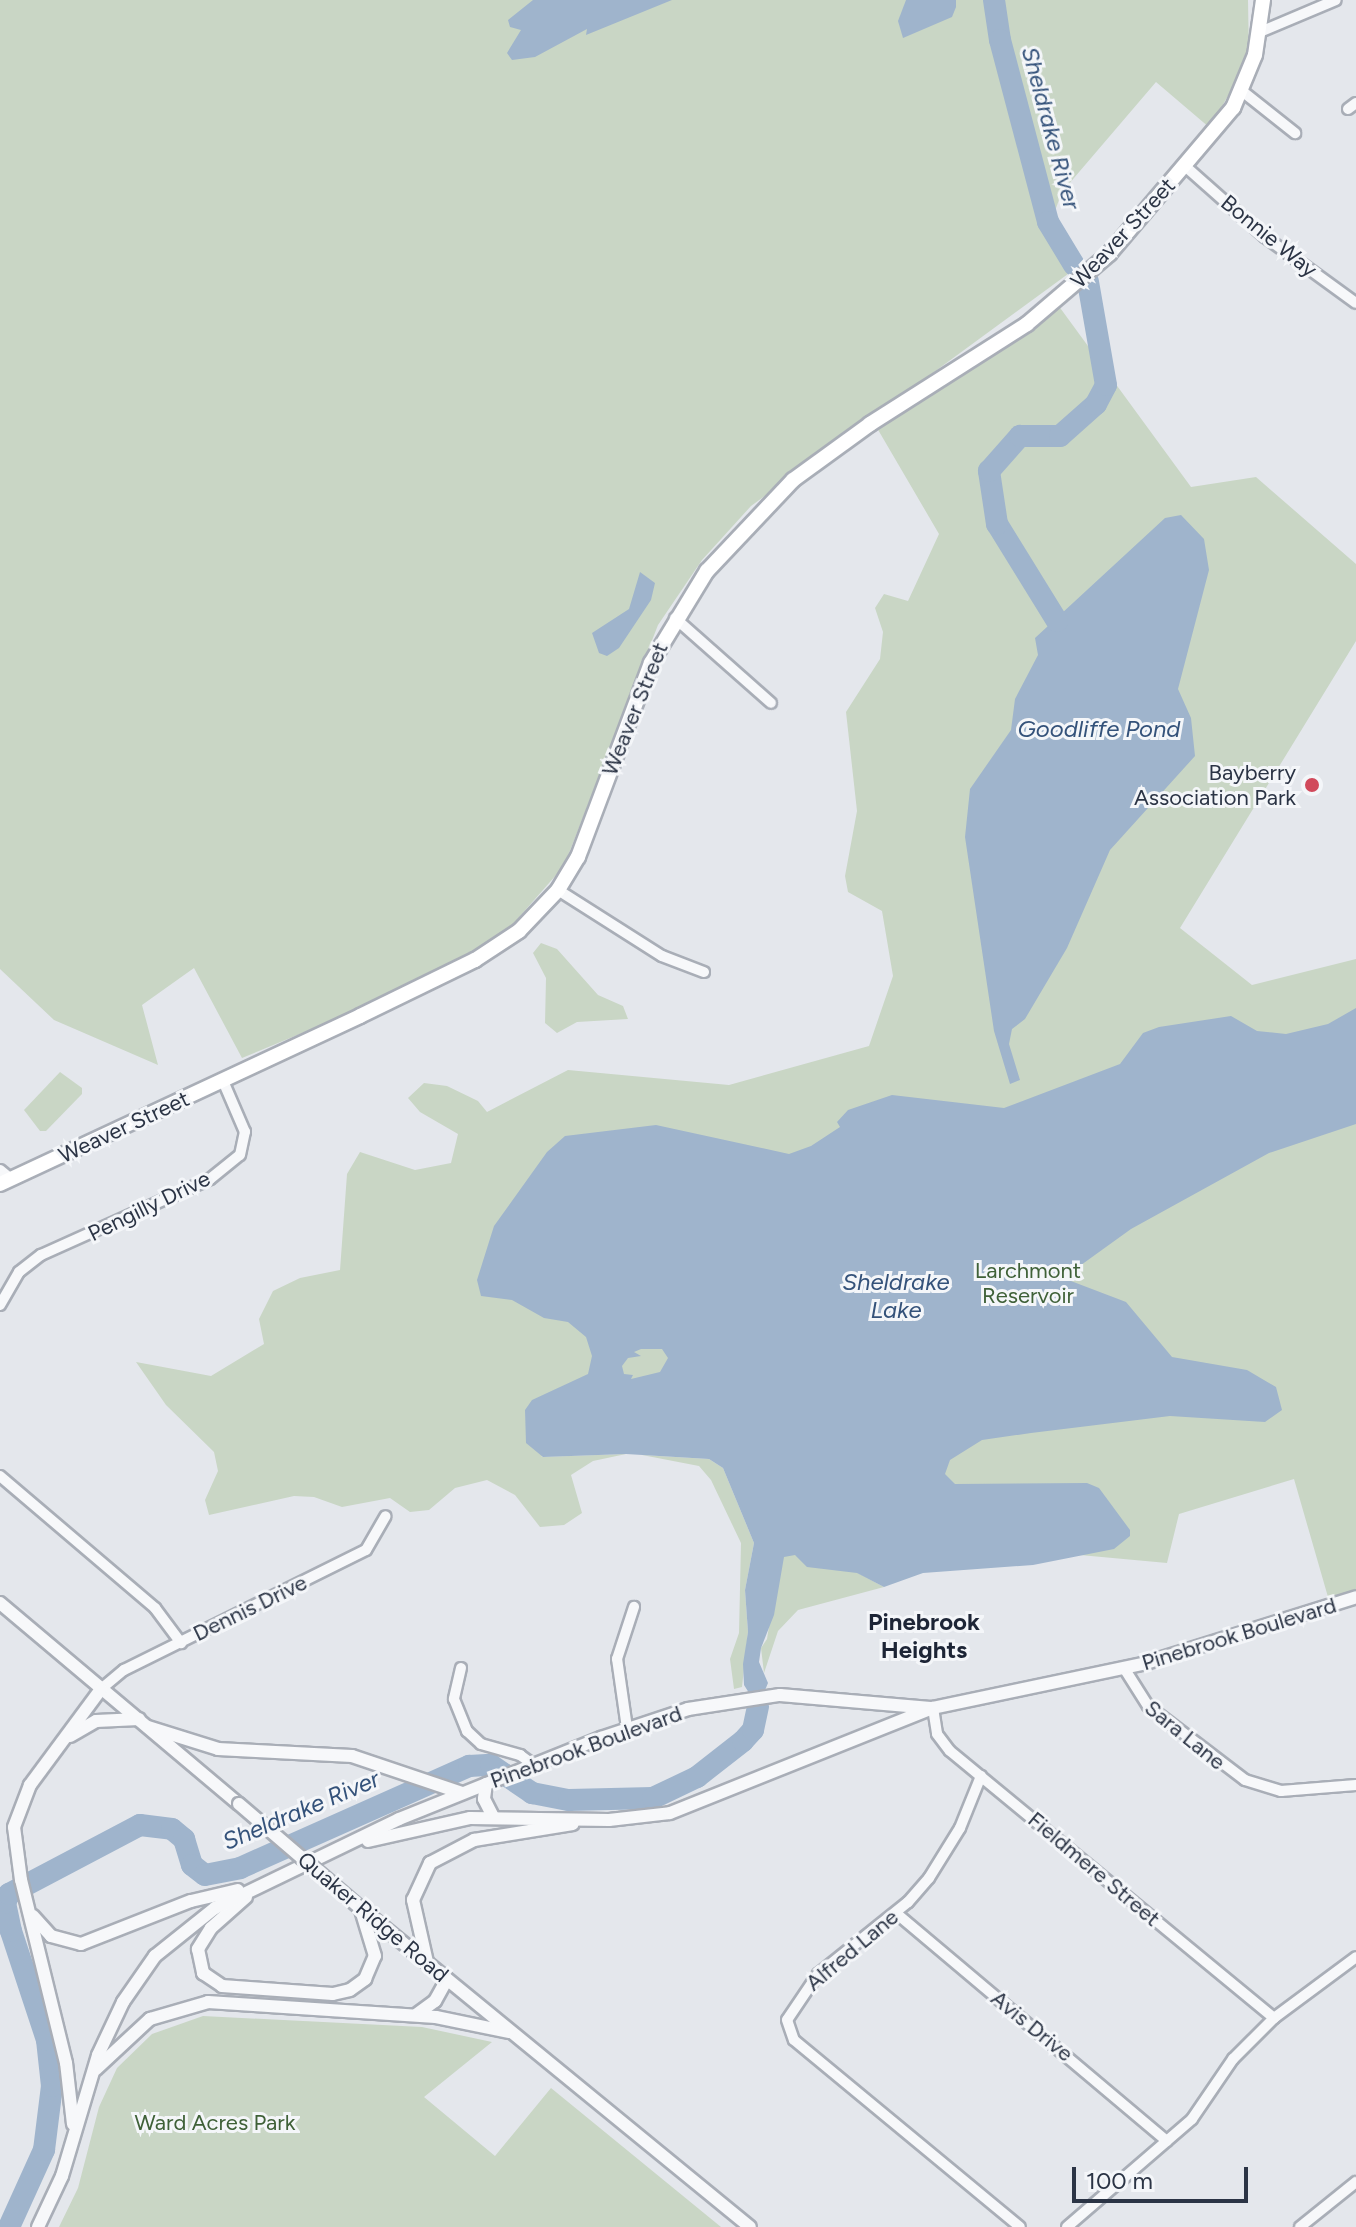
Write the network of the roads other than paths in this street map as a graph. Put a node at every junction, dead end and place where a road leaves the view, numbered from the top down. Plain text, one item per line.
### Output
1 (1263, 0) edge
2 (1336, 0) edge
3 (1260, 32) junction
4 (1242, 91) junction
5 (1295, 133) dead end
6 (1185, 166) junction
7 (1356, 303) edge
8 (675, 618) junction
9 (771, 703) dead end
10 (558, 890) junction
11 (704, 972) dead end
12 (223, 1081) junction
13 (4, 1177) edge
14 (0, 1305) edge
15 (0, 1476) edge
16 (386, 1516) dead end
17 (1356, 1597) edge
18 (0, 1603) edge
19 (634, 1607) dead end
20 (181, 1643) junction
21 (461, 1668) dead end
22 (1124, 1668) junction
23 (101, 1689) junction
24 (933, 1708) junction
25 (143, 1723) junction
26 (627, 1728) junction
27 (68, 1738) junction
28 (534, 1765) junction
29 (981, 1776) junction
30 (486, 1784) junction
31 (1356, 1785) edge
32 (463, 1794) junction
33 (493, 1817) junction
34 (593, 1820) junction
35 (346, 1848) junction
36 (257, 1887) junction
37 (28, 1906) junction
38 (359, 1907) junction
39 (896, 1913) junction
40 (1356, 1957) edge
41 (427, 1962) junction
42 (447, 1979) junction
43 (414, 2015) junction
44 (1274, 2018) junction
45 (513, 2033) junction
46 (92, 2074) junction
47 (74, 2131) junction
48 (1167, 2141) junction
49 (1356, 2182) edge
50 (38, 2227) edge
51 (750, 2227) edge
52 (1020, 2227) edge
53 (1067, 2227) edge
54 (1300, 2227) edge

1 - 3 main road, Weaver Street
2 - 3 street
3 - 4 main road, Weaver Street
4 - 5 street
4 - 6 main road, Weaver Street
6 - 7 street, Bonnie Way
6 - 8 main road, Weaver Street
8 - 9 street
8 - 10 main road, Weaver Street
10 - 11 street
10 - 12 main road, Weaver Street
12 - 13 main road, Weaver Street
12 - 14 street, Pengilly Drive
15 - 20 street
16 - 20 street, Dennis Drive
17 - 22 street, Pinebrook Boulevard
18 - 23 street, Quaker Ridge Road
19 - 26 street
20 - 23 street, Dennis Drive
21 - 28 street
22 - 24 street, Pinebrook Boulevard
22 - 31 street, Sara Lane
23 - 25 street, Quaker Ridge Road
23 - 27 street
24 - 26 street, Pinebrook Boulevard
24 - 29 street, Fieldmere Street
24 - 34 street, Pinebrook Boulevard
25 - 27 street
25 - 32 street
25 - 38 street, Quaker Ridge Road, bridge
26 - 28 street, Pinebrook Boulevard
27 - 37 street
28 - 30 street, Pinebrook Boulevard
29 - 39 street, Alfred Lane
29 - 44 street, Fieldmere Street
30 - 32 street, Pinebrook Boulevard
30 - 33 street
32 - 35 street, Pinebrook Boulevard
33 - 34 street, Pinebrook Boulevard
33 - 35 street, Pinebrook Boulevard
34 - 41 street
35 - 36 street, Pinebrook Boulevard
36 - 37 street
36 - 38 street
36 - 46 street, Pinebrook Boulevard
37 - 47 street
38 - 41 street, Quaker Ridge Road
39 - 48 street, Avis Drive
39 - 52 street, Alfred Lane
40 - 44 street
41 - 42 street, Quaker Ridge Road
42 - 43 street
42 - 45 street, Quaker Ridge Road
43 - 45 street
43 - 46 street
44 - 48 street
45 - 51 street, Quaker Ridge Road
46 - 47 street, Pinebrook Boulevard
47 - 50 street, Pinebrook Boulevard
48 - 53 street
49 - 54 street

